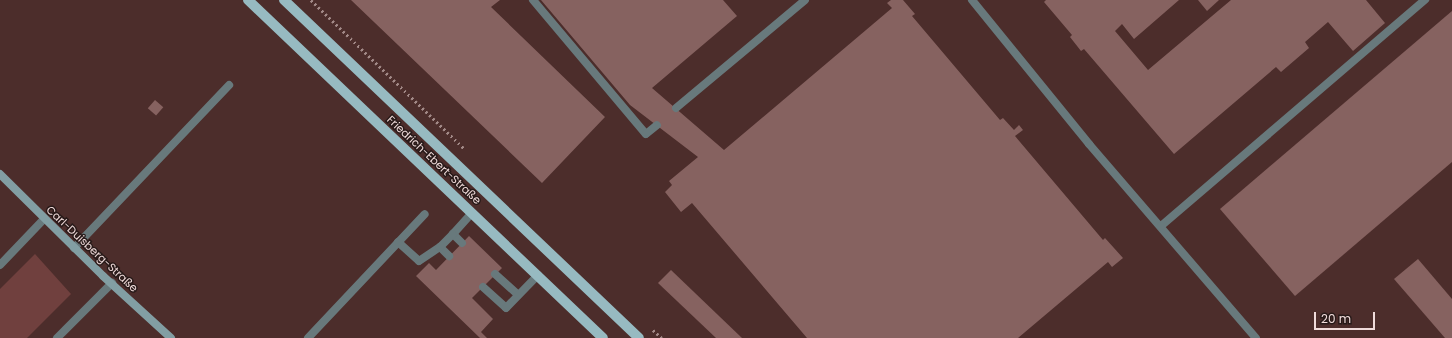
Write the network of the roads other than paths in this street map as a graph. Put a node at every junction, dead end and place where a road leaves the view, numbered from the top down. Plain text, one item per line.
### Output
1 (248, 0) edge
2 (284, 0) edge
3 (534, 0) edge
4 (805, 0) edge
5 (972, 0) edge
6 (1425, 0) edge
7 (229, 84) dead end
8 (676, 108) dead end
9 (657, 125) dead end
10 (0, 174) edge
11 (472, 213) junction
12 (425, 214) dead end
13 (44, 219) junction
14 (1161, 226) junction
15 (453, 234) junction
16 (398, 242) junction
17 (462, 243) dead end
18 (74, 248) junction
19 (440, 248) junction
20 (449, 256) dead end
21 (0, 265) edge
22 (495, 274) dead end
23 (538, 275) junction
24 (112, 283) junction
25 (483, 287) dead end
26 (518, 295) junction
27 (57, 338) edge
28 (171, 338) edge
29 (308, 338) edge
30 (603, 338) edge
31 (639, 338) edge
32 (1256, 338) edge

1 - 11 main road, Friedrich-Ebert-Straße
2 - 31 main road, Friedrich-Ebert-Straße
3 - 9 street
4 - 8 street
5 - 14 street
6 - 14 street
7 - 18 street
10 - 13 street, Carl-Duisberg-Straße
11 - 15 street
11 - 23 main road, Friedrich-Ebert-Straße
12 - 16 street
13 - 18 street, Carl-Duisberg-Straße
13 - 21 street
14 - 32 street
15 - 17 street
15 - 19 street
16 - 19 street
16 - 29 street
18 - 24 street, Carl-Duisberg-Straße
19 - 20 street
22 - 26 street
23 - 26 street
23 - 30 main road, Friedrich-Ebert-Straße
24 - 27 street
24 - 28 street, Carl-Duisberg-Straße
25 - 26 street

